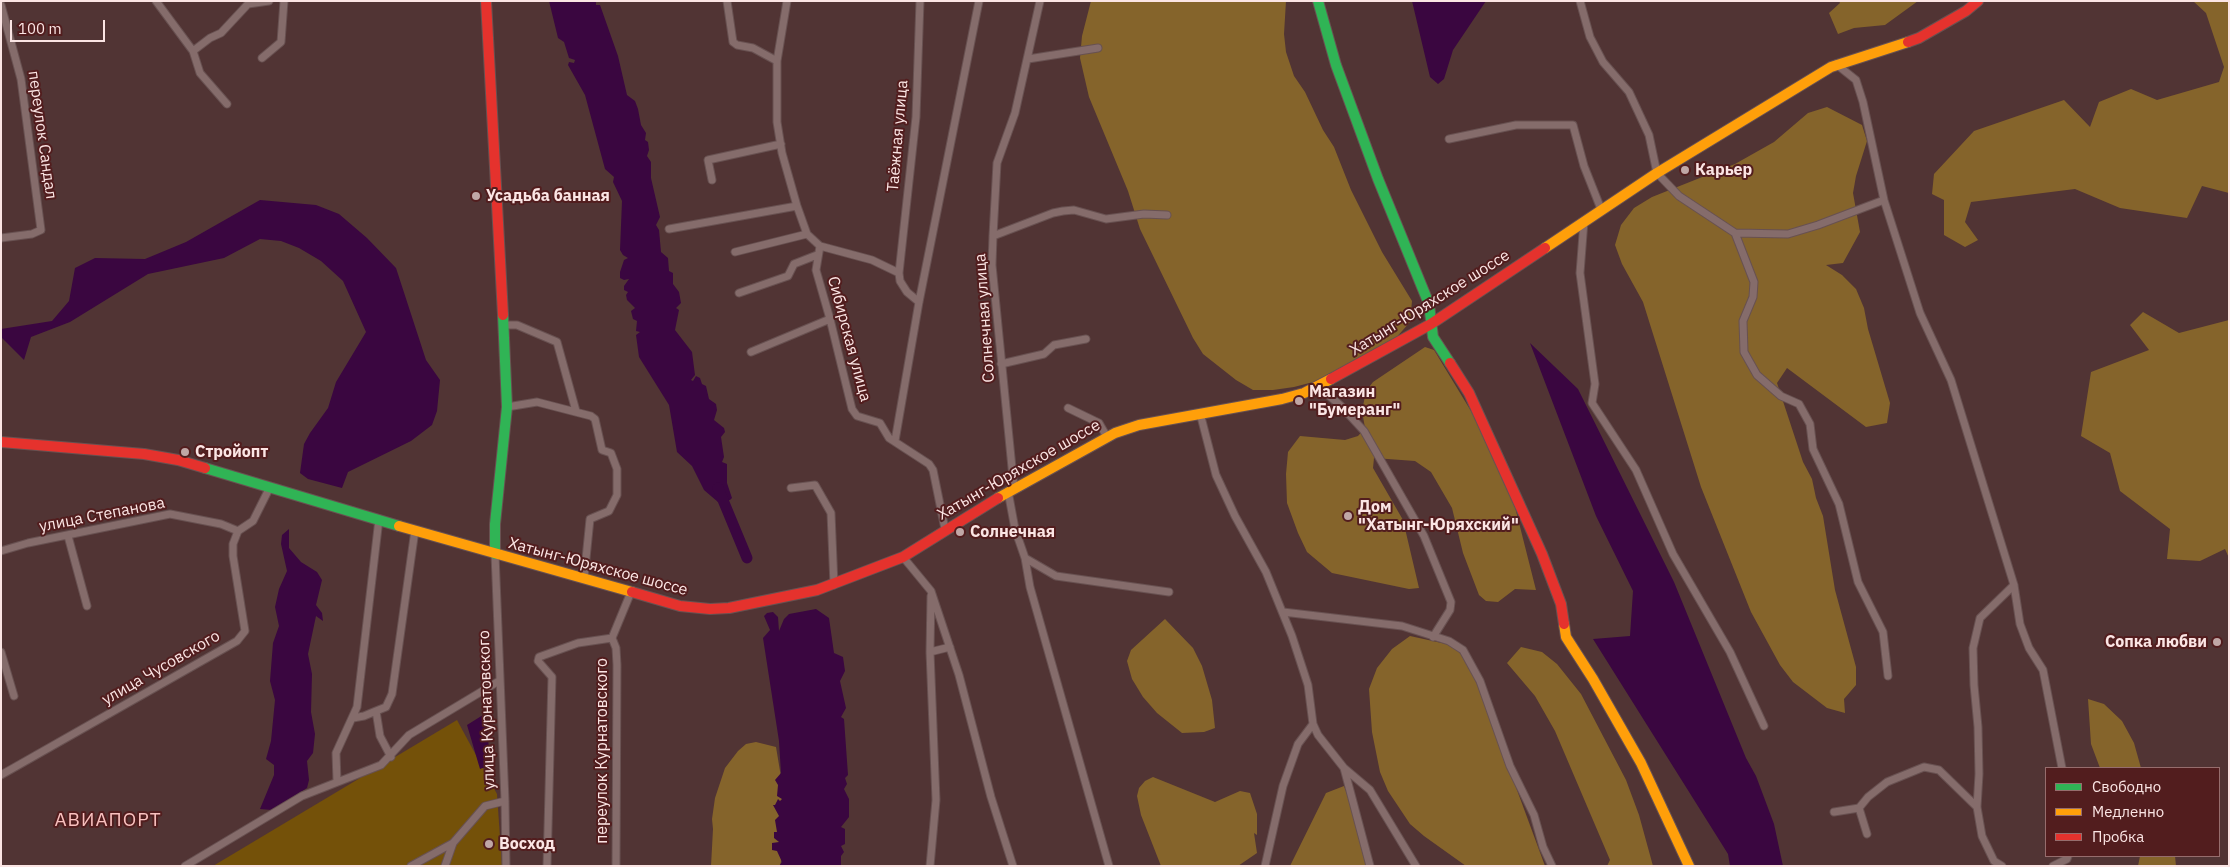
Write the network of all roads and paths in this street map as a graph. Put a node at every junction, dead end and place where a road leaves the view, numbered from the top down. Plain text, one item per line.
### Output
1 (156, 1) edge
2 (270, 1) edge
3 (284, 1) edge
4 (486, 1) edge
5 (727, 1) edge
6 (787, 1) edge
7 (920, 1) edge
8 (979, 1) edge
9 (1040, 1) edge
10 (1318, 1) edge
11 (1580, 1) edge
12 (1978, 1) edge
13 (1, 5) edge
14 (1098, 48) dead end
15 (194, 51) junction
16 (262, 58) dead end
17 (1028, 59) junction
18 (777, 60) junction
19 (1836, 64) junction
20 (227, 104) dead end
21 (1450, 139) dead end
22 (781, 144) junction
23 (1657, 173) junction
24 (712, 180) dead end
25 (1884, 200) junction
26 (797, 206) junction
27 (1601, 209) junction
28 (1167, 215) dead end
29 (1584, 221) junction
30 (669, 229) dead end
31 (1735, 233) junction
32 (808, 234) junction
33 (993, 236) junction
34 (1, 238) edge
35 (820, 246) junction
36 (735, 252) dead end
37 (817, 255) junction
38 (900, 273) junction
39 (739, 293) dead end
40 (919, 302) junction
41 (830, 319) junction
42 (503, 324) junction
43 (1431, 324) junction
44 (1086, 339) dead end
45 (751, 352) dead end
46 (1001, 364) junction
47 (1318, 386) junction
48 (507, 407) junction
49 (1068, 408) dead end
50 (576, 412) junction
51 (1200, 413) junction
52 (1107, 438) junction
53 (895, 441) junction
54 (1, 442) edge
55 (270, 486) junction
56 (791, 488) dead end
57 (1011, 489) junction
58 (379, 519) junction
59 (945, 529) junction
60 (415, 530) junction
61 (238, 531) junction
62 (68, 536) junction
63 (1, 551) edge
64 (495, 554) junction
65 (903, 557) junction
66 (1025, 558) junction
67 (584, 578) junction
68 (834, 585) junction
69 (2014, 585) junction
70 (932, 591) junction
71 (631, 592) junction
72 (1169, 592) dead end
73 (87, 606) dead end
74 (1283, 612) junction
75 (1432, 637) junction
76 (612, 638) junction
77 (950, 648) junction
78 (1, 652) edge
79 (930, 652) junction
80 (1888, 676) dead end
81 (499, 681) junction
82 (14, 696) dead end
83 (376, 710) junction
84 (354, 718) junction
85 (1313, 724) junction
86 (1764, 726) dead end
87 (391, 757) junction
88 (2062, 767) edge
89 (1344, 768) junction
90 (1, 775) edge
91 (337, 782) junction
92 (505, 801) junction
93 (1977, 807) junction
94 (1859, 808) junction
95 (1834, 812) dead end
96 (1867, 834) dead end
97 (453, 843) junction
98 (2068, 857) edge
99 (185, 866) edge
100 (412, 866) edge
101 (444, 866) edge
102 (506, 866) edge
103 (547, 866) edge
104 (616, 866) edge
105 (930, 866) edge
106 (1013, 866) edge
107 (1109, 866) edge
108 (1265, 866) edge
109 (1370, 866) edge
110 (1416, 866) edge
111 (1552, 866) edge
112 (1689, 866) edge
113 (2002, 866) edge
114 (2053, 866) edge

1 - 15 street
2 - 15 street
3 - 16 street
4 - 42 street, Хатынг-Юряхское шоссе
5 - 18 street
6 - 18 street
7 - 38 street, Таёжная улица
8 - 40 street
9 - 17 street, Солнечная улица
10 - 43 street
11 - 23 street
12 - 19 street, Хатынг-Юряхское шоссе
13 - 34 street, переулок Сандал
14 - 17 street
15 - 20 street
17 - 33 street, Солнечная улица
18 - 22 street
19 - 23 street, Хатынг-Юряхское шоссе
19 - 25 street
21 - 27 street
22 - 24 street
22 - 26 street
23 - 27 street, Хатынг-Юряхское шоссе
23 - 31 street
25 - 31 street
25 - 69 street
26 - 30 street
26 - 32 street
27 - 29 street, Хатынг-Юряхское шоссе
28 - 33 street
29 - 43 street, Хатынг-Юряхское шоссе
29 - 86 street
31 - 80 street
32 - 35 street
32 - 36 street
33 - 46 street, Солнечная улица
35 - 37 street, Сибирская улица
35 - 38 street
37 - 39 street
37 - 41 street, Сибирская улица
38 - 40 street
40 - 53 street
41 - 45 street
41 - 53 street, Сибирская улица
42 - 48 street, Хатынг-Юряхское шоссе
42 - 50 street
43 - 47 street, Хатынг-Юряхское шоссе
43 - 112 street
44 - 46 street
46 - 57 street, Солнечная улица
47 - 51 street, Хатынг-Юряхское шоссе
47 - 75 street
48 - 50 street
48 - 64 street, Хатынг-Юряхское шоссе
49 - 52 street
50 - 67 street
51 - 52 street, Хатынг-Юряхское шоссе
51 - 74 street
52 - 57 street, Хатынг-Юряхское шоссе
53 - 59 street, Сибирская улица
54 - 55 street, Хатынг-Юряхское шоссе
55 - 58 street, Хатынг-Юряхское шоссе
55 - 61 street
56 - 68 street
57 - 59 street, Хатынг-Юряхское шоссе
57 - 66 street, Солнечная улица
58 - 60 street, Хатынг-Юряхское шоссе
58 - 84 street
59 - 65 street, Хатынг-Юряхское шоссе
60 - 64 street, Хатынг-Юряхское шоссе
60 - 83 street
61 - 62 street, улица Степанова
61 - 90 street, улица Чусовского
62 - 63 street, улица Степанова
62 - 73 street
64 - 67 street, Хатынг-Юряхское шоссе
64 - 81 street, улица Курнатовского
65 - 68 street, Хатынг-Юряхское шоссе
65 - 70 street
66 - 72 street
66 - 107 street, Солнечная улица
67 - 71 street, Хатынг-Юряхское шоссе
68 - 71 street, Хатынг-Юряхское шоссе
69 - 88 street
69 - 93 street
70 - 77 street
70 - 79 street
71 - 76 street, переулок Курнатовского
74 - 75 street
74 - 85 street
75 - 111 street
76 - 103 street, переулок Курнатовского
76 - 104 street, переулок Курнатовского
77 - 79 street
77 - 106 street
78 - 82 street
79 - 105 street
81 - 87 street
81 - 92 street, улица Курнатовского
83 - 84 street
83 - 87 street
84 - 91 street
85 - 89 street
85 - 108 street
87 - 91 street
89 - 109 street
89 - 110 street
91 - 99 street
92 - 97 street
92 - 102 street, улица Курнатовского
93 - 94 street
93 - 113 street
94 - 95 street
94 - 96 street
97 - 100 street
97 - 101 street
98 - 114 street

